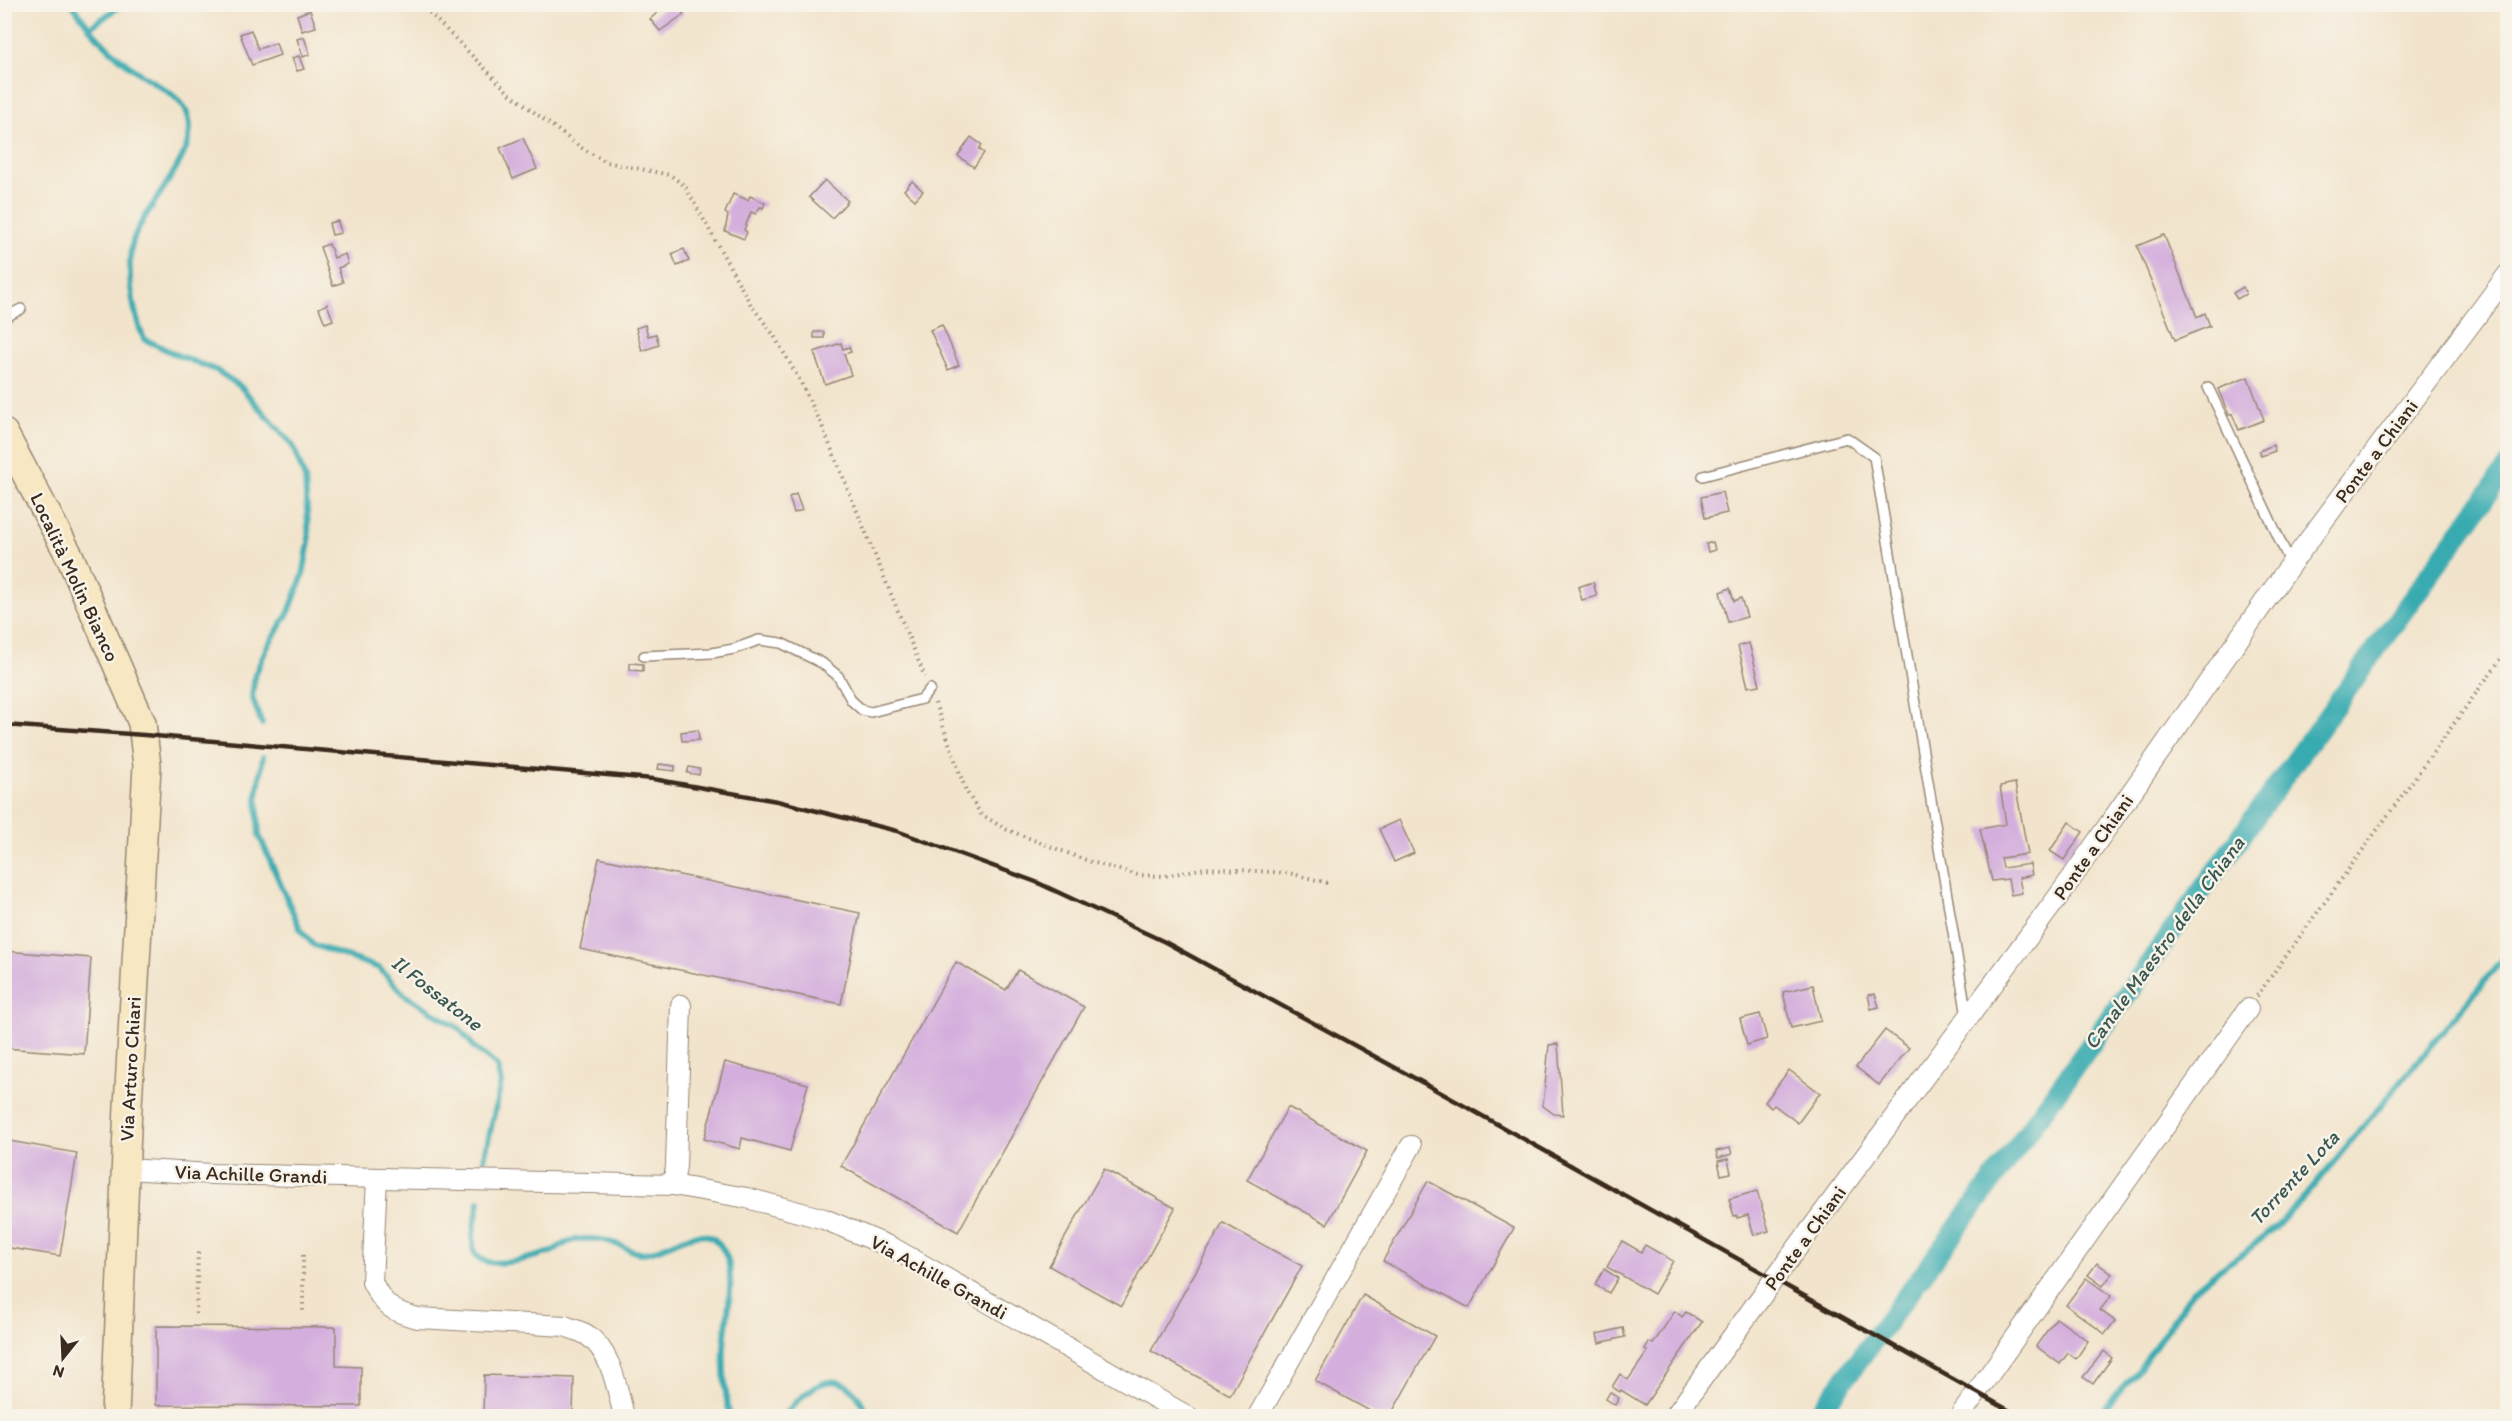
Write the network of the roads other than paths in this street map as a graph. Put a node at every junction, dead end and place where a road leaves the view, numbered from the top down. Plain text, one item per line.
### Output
1 (2508, 274) edge
2 (21, 309) dead end
3 (4, 318) edge
4 (2208, 387) dead end
5 (4, 433) edge
6 (1702, 476) dead end
7 (2291, 564) junction
8 (644, 656) dead end
9 (930, 689) road end
10 (142, 723) joint
11 (681, 1005) dead end
12 (2248, 1009) road end
13 (1968, 1018) junction
14 (1411, 1146) dead end
15 (126, 1169) junction
16 (377, 1178) junction
17 (673, 1185) junction
18 (115, 1416) edge
19 (624, 1416) edge
20 (1187, 1416) edge
21 (1258, 1416) edge
22 (1675, 1416) edge
23 (1960, 1416) edge

1 - 7 street, Ponte a Chiani
2 - 3 lane
4 - 7 lane
5 - 10 street, Località Molin Bianco
6 - 13 lane
7 - 13 street, Ponte a Chiani
8 - 9 lane
10 - 15 street, Via Arturo Chiari
11 - 17 street
12 - 23 street
13 - 22 street, Ponte a Chiani
14 - 21 street
15 - 16 street, Via Achille Grandi
15 - 18 street, Via Arturo Chiari
16 - 17 street, Via Achille Grandi
16 - 19 street
17 - 20 street, Via Achille Grandi

